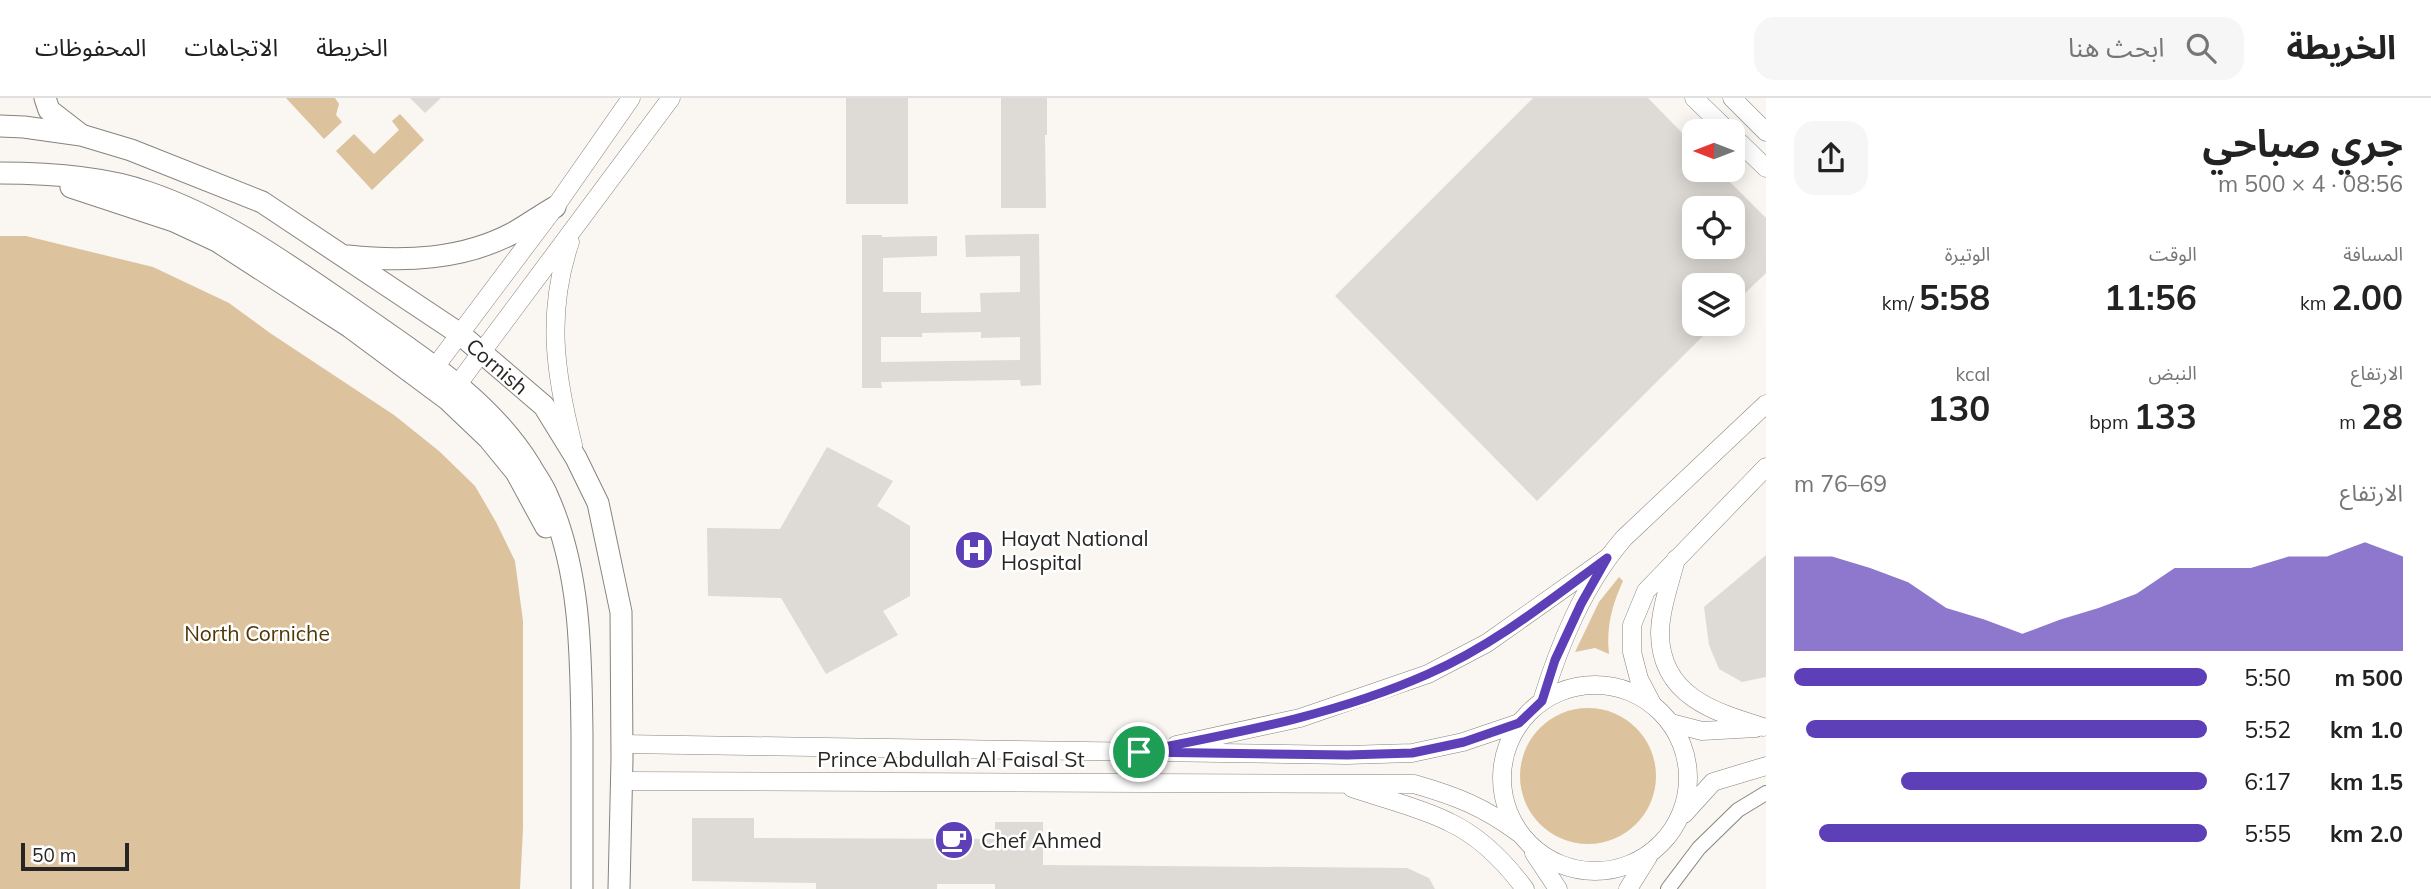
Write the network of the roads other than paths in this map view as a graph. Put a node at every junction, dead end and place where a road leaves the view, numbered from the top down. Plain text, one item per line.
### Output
1 (45, 98) edge
2 (631, 98) edge
3 (671, 98) edge
4 (1694, 98) edge
5 (1732, 98) edge
6 (1716, 119) edge
7 (0, 126) edge
8 (1766, 132) edge
9 (81, 135) junction
10 (1745, 148) edge
11 (1766, 169) edge
12 (0, 173) edge
13 (29, 173) junction
14 (555, 207) junction
15 (576, 225) junction
16 (344, 256) junction
17 (460, 334) junction
18 (482, 351) junction
19 (435, 367) junction
20 (458, 384) junction
21 (1766, 404) edge
22 (576, 458) junction
23 (1766, 467) edge
24 (1607, 558) junction
25 (1676, 558) junction
26 (576, 610) junction
27 (1542, 701) junction
28 (1652, 704) junction
29 (1519, 723) junction
30 (1671, 723) junction
31 (1764, 727) edge
32 (622, 744) junction
33 (1139, 752) junction
34 (1766, 765) edge
35 (622, 780) junction
36 (1338, 783) junction
37 (1766, 793) edge
38 (1679, 819) junction
39 (1524, 839) junction
40 (1650, 855) junction
41 (582, 889) edge
42 (619, 889) edge
43 (1525, 889) edge
44 (1558, 889) edge
45 (1628, 889) edge
46 (1668, 889) edge

1 - 9 main road
2 - 14 street
3 - 15 street
4 - 6 street
5 - 8 street
7 - 9 main road, Cornish
9 - 16 main road, Cornish
10 - 11 street
12 - 13 main road, Cornish
13 - 19 main road, Cornish
13 - 26 main road
14 - 16 main road
14 - 17 street
15 - 18 street
15 - 22 street
16 - 17 main road, Cornish
17 - 18 main road, Cornish
17 - 19 street
18 - 20 street
18 - 22 main road, Cornish
19 - 20 main road, Cornish
20 - 26 main road, Cornish
21 - 24 street
22 - 32 main road, Cornish
23 - 25 street
24 - 27 street
24 - 33 street
25 - 28 street
25 - 31 street
26 - 41 main road, Cornish
27 - 28 street
27 - 29 street
28 - 30 street
29 - 33 street, Prince Abdullah Al Faisal St
29 - 39 street
30 - 31 street
30 - 38 street
32 - 33 street, Prince Abdullah Al Faisal St
32 - 35 main road, Cornish
34 - 38 street
35 - 36 street, Prince Abdullah Al Faisal St
35 - 42 main road, Cornish
36 - 39 street, Prince Abdullah Al Faisal St
36 - 43 street
37 - 46 street
38 - 40 street
39 - 40 street
39 - 44 street
40 - 45 street

